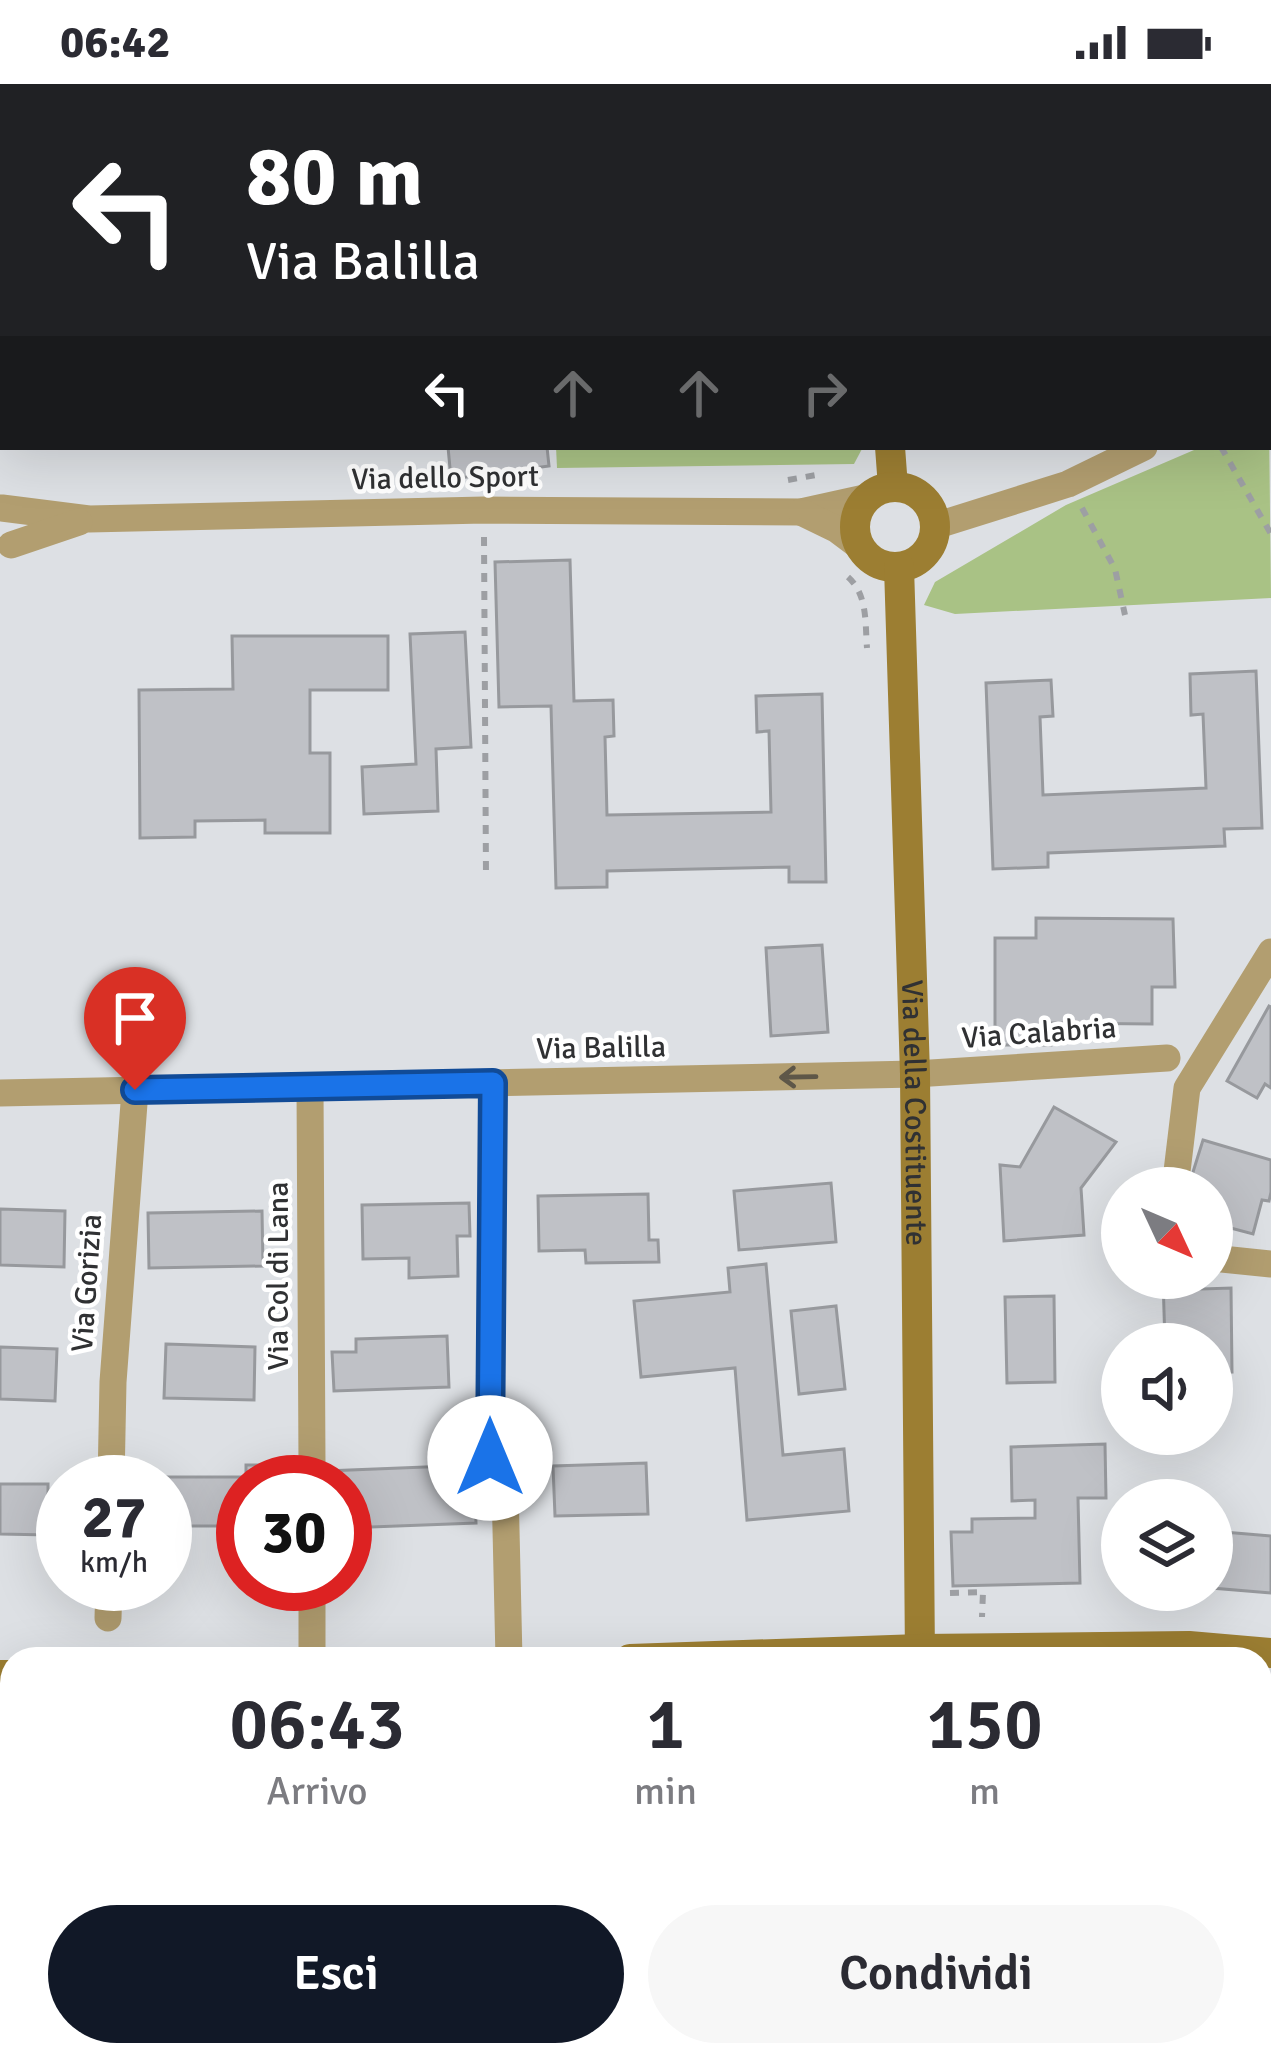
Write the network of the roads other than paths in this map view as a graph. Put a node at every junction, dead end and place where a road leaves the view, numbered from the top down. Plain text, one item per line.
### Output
1 (889, 450) edge
2 (1138, 450) edge
3 (881, 492) junction
4 (1, 507) edge
5 (787, 511) junction
6 (89, 519) junction
7 (935, 526) junction
8 (860, 547) junction
9 (6, 557) edge
10 (899, 567) junction
11 (1271, 952) edge
12 (1166, 1058) dead end
13 (915, 1074) junction
14 (493, 1083) junction
15 (310, 1087) junction
16 (135, 1090) junction
17 (0, 1093) edge
18 (1178, 1167) edge
19 (1233, 1260) edge
20 (1271, 1264) edge
21 (112, 1455) edge
22 (312, 1455) edge
23 (490, 1458) dead end
24 (505, 1486) dead end
25 (108, 1611) edge
26 (312, 1611) edge
27 (108, 1618) dead end
28 (312, 1647) edge
29 (509, 1647) edge
30 (920, 1647) edge
31 (1086, 1647) edge
32 (1202, 1647) edge

1 - 3 street
2 - 7 street
3 - 5 street, Via dello Sport
3 - 7 street
3 - 8 street
4 - 6 street, Via dello Sport
4 - 9 street
5 - 6 street, Via dello Sport
5 - 8 street, Via dello Sport
6 - 9 street, Via dello Sport
7 - 10 street
8 - 10 street
10 - 13 street, Via della Costituente
11 - 18 street
12 - 13 street, Via Calabria
13 -> 14 street, Via Balilla
13 - 30 street, Via della Costituente
14 - 15 street, Via Balilla
14 - 23 street
15 - 16 street, Via Balilla
15 - 22 street, Via Col di Lana
16 - 17 street, Via Balilla
16 - 21 street, Via Gorizia
19 - 20 street
24 - 29 street
25 - 27 street
26 - 28 street
31 - 32 street

